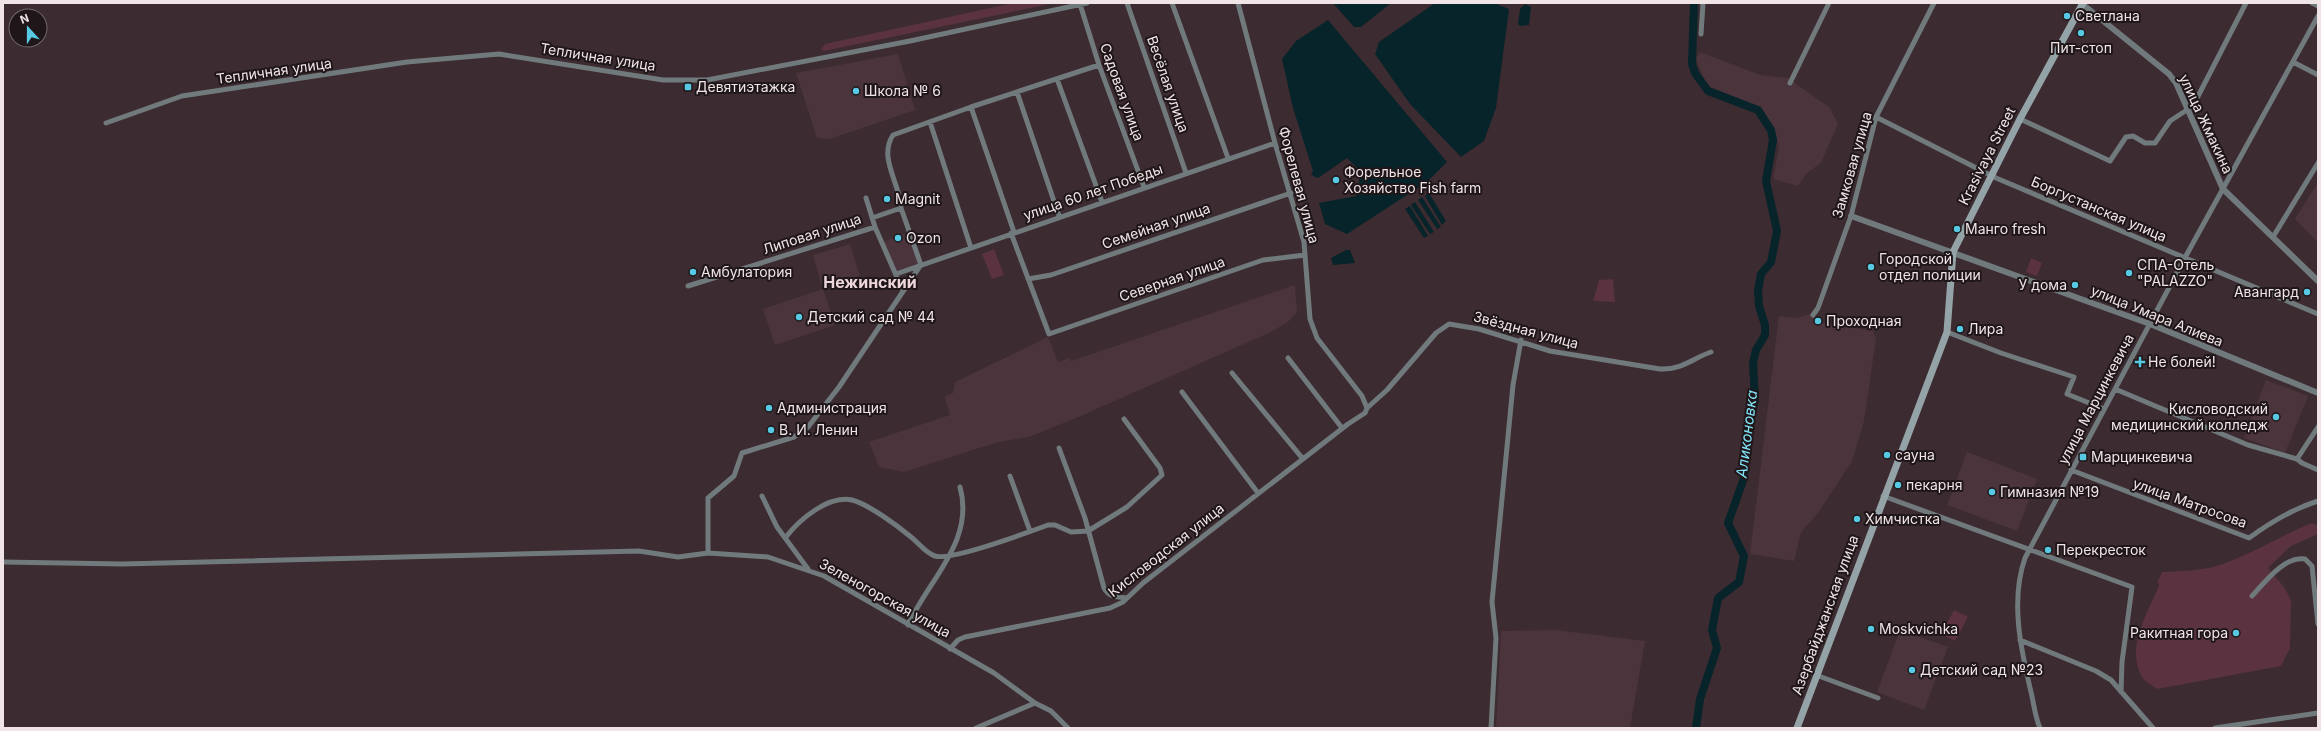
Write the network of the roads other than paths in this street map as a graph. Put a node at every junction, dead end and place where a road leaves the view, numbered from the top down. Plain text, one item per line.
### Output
1 (1086, 3) edge
2 (1127, 3) edge
3 (1172, 3) edge
4 (1238, 3) edge
5 (1703, 3) edge
6 (1829, 3) edge
7 (1934, 3) edge
8 (2082, 3) edge
9 (2246, 3) edge
10 (2312, 3) edge
11 (1080, 4) junction
12 (2318, 6) edge
13 (2318, 16) edge
14 (1701, 34) dead end
15 (2293, 62) junction
16 (1099, 65) junction
17 (2318, 75) edge
18 (1057, 79) junction
19 (1790, 83) dead end
20 (1016, 92) junction
21 (971, 106) junction
22 (2188, 110) junction
23 (1876, 117) junction
24 (2020, 119) junction
25 (930, 122) junction
26 (106, 123) dead end
27 (1275, 142) junction
28 (1228, 158) junction
29 (2318, 163) edge
30 (1186, 173) junction
31 (1991, 176) junction
32 (1144, 187) junction
33 (2223, 189) junction
34 (1291, 193) junction
35 (866, 198) dead end
36 (1102, 202) junction
37 (901, 208) junction
38 (1059, 216) junction
39 (1851, 216) junction
40 (872, 218) junction
41 (875, 227) junction
42 (1012, 233) junction
43 (2273, 237) junction
44 (971, 248) junction
45 (1953, 252) junction
46 (1305, 255) junction
47 (2185, 258) junction
48 (921, 266) junction
49 (896, 274) junction
50 (1028, 279) junction
51 (2318, 281) edge
52 (688, 286) dead end
53 (903, 291) junction
54 (2318, 314) edge
55 (1813, 316) dead end
56 (2150, 324) junction
57 (1946, 332) junction
58 (1522, 340) junction
59 (1711, 352) dead end
60 (1288, 358) dead end
61 (1232, 373) dead end
62 (2115, 389) junction
63 (1182, 392) dead end
64 (2318, 393) edge
65 (1367, 408) junction
66 (2104, 409) junction
67 (1124, 419) dead end
68 (2318, 427) edge
69 (1342, 428) junction
70 (1058, 448) dead end
71 (2297, 459) junction
72 (1303, 460) junction
73 (2071, 470) junction
74 (2318, 470) edge
75 (1010, 476) dead end
76 (960, 487) dead end
77 (1258, 493) junction
78 (762, 496) dead end
79 (1883, 496) junction
80 (2318, 501) edge
81 (1030, 531) junction
82 (1088, 531) junction
83 (786, 537) junction
84 (2029, 549) junction
85 (708, 553) junction
86 (950, 556) junction
87 (3, 562) edge
88 (808, 569) junction
89 (2252, 596) dead end
90 (1127, 598) junction
91 (908, 624) junction
92 (2318, 624) edge
93 (2020, 640) junction
94 (950, 649) junction
95 (1816, 675) junction
96 (2122, 692) junction
97 (1878, 698) dead end
98 (1035, 703) junction
99 (2318, 713) edge
100 (976, 728) edge
101 (1068, 728) edge
102 (1491, 728) edge
103 (1797, 728) edge
104 (2040, 728) edge
105 (2153, 728) edge
106 (2215, 728) edge

1 - 11 street, Тепличная улица
2 - 30 street, Весёлая улица
3 - 28 street
4 - 27 street, Форелевая улица
5 - 14 street
6 - 19 street
7 - 23 street, Замковая улица
8 - 22 street, улица Жмакина
8 - 24 main road, Krasivaya Street
9 - 22 street
10 - 12 street
11 - 16 street, Садовая улица
11 - 26 street, Тепличная улица
13 - 15 street, улица Марцинкевича
15 - 17 street
15 - 33 street, улица Марцинкевича
16 - 18 street
16 - 32 street, Садовая улица
18 - 20 street
18 - 36 street
20 - 21 street
20 - 38 street
21 - 25 street
21 - 42 street
22 - 24 street
22 - 33 street, улица Жмакина
23 - 31 street, Боргустанская улица
23 - 39 street, Замковая улица
24 - 31 main road, Krasivaya Street
25 - 37 street
25 - 44 street
27 - 28 street, улица 60 лет Победы
27 - 34 street, Форелевая улица
28 - 30 street, улица 60 лет Победы
29 - 43 street
30 - 32 street, улица 60 лет Победы
31 - 45 main road, Krasivaya Street
31 - 47 street, Боргустанская улица
32 - 36 street, улица 60 лет Победы
33 - 43 street, улица Жмакина
33 - 47 street, улица Марцинкевича
34 - 46 street, Форелевая улица
34 - 50 street, Семейная улица
35 - 40 street
36 - 38 street, улица 60 лет Победы
37 - 40 street
37 - 48 street
38 - 42 street, улица 60 лет Победы
39 - 45 street, улица Умара Алиева
39 - 55 street, Замковая улица
40 - 41 street
41 - 49 street
41 - 52 street, Липовая улица
42 - 44 street, улица 60 лет Победы
42 - 50 street
43 - 51 street, улица Жмакина
44 - 48 street, улица 60 лет Победы
45 - 56 street, улица Умара Алиева
45 - 57 main road, Krasivaya Street
46 - 50 street, Северная улица
46 - 65 street, Форелевая улица
47 - 54 street, Боргустанская улица
47 - 56 street, улица Марцинкевича
48 - 49 street, улица 60 лет Победы
48 - 53 street
49 - 53 street
53 - 85 street
56 - 62 street, улица Марцинкевича
56 - 64 street, улица Умара Алиева
57 - 66 street
57 - 79 main road, Азербайджанская улица
58 - 59 street, Звёздная улица
58 - 65 street, Звёздная улица
58 - 102 street
60 - 69 street
61 - 72 street
62 - 66 street, улица Марцинкевича
62 - 71 street
63 - 77 street
65 - 69 street, Кисловодская улица
66 - 73 street, улица Марцинкевича
67 - 82 street
68 - 71 street
69 - 72 street, Кисловодская улица
70 - 82 street
71 - 74 street
72 - 77 street, Кисловодская улица
73 - 80 street, улица Матросова
73 - 84 street, улица Марцинкевича
75 - 81 street
76 - 86 street
77 - 90 street, Кисловодская улица
78 - 83 street
79 - 84 street
79 - 95 main road, Азербайджанская улица
81 - 82 street
81 - 86 street
82 - 90 street
83 - 86 street
83 - 88 street
84 - 93 street, улица Марцинкевича
84 - 96 street
85 - 87 street, Зеленогорская улица
85 - 88 street, Зеленогорская улица
86 - 91 street
88 - 91 street, Зеленогорская улица
89 - 92 street
90 - 94 street, Кисловодская улица
91 - 94 street, Зеленогорская улица
93 - 96 street
93 - 104 street, улица Марцинкевича
94 - 98 street, Зеленогорская улица
95 - 97 street
95 - 103 main road, Азербайджанская улица
96 - 105 street
98 - 100 street
98 - 101 street, Зеленогорская улица
99 - 106 street

